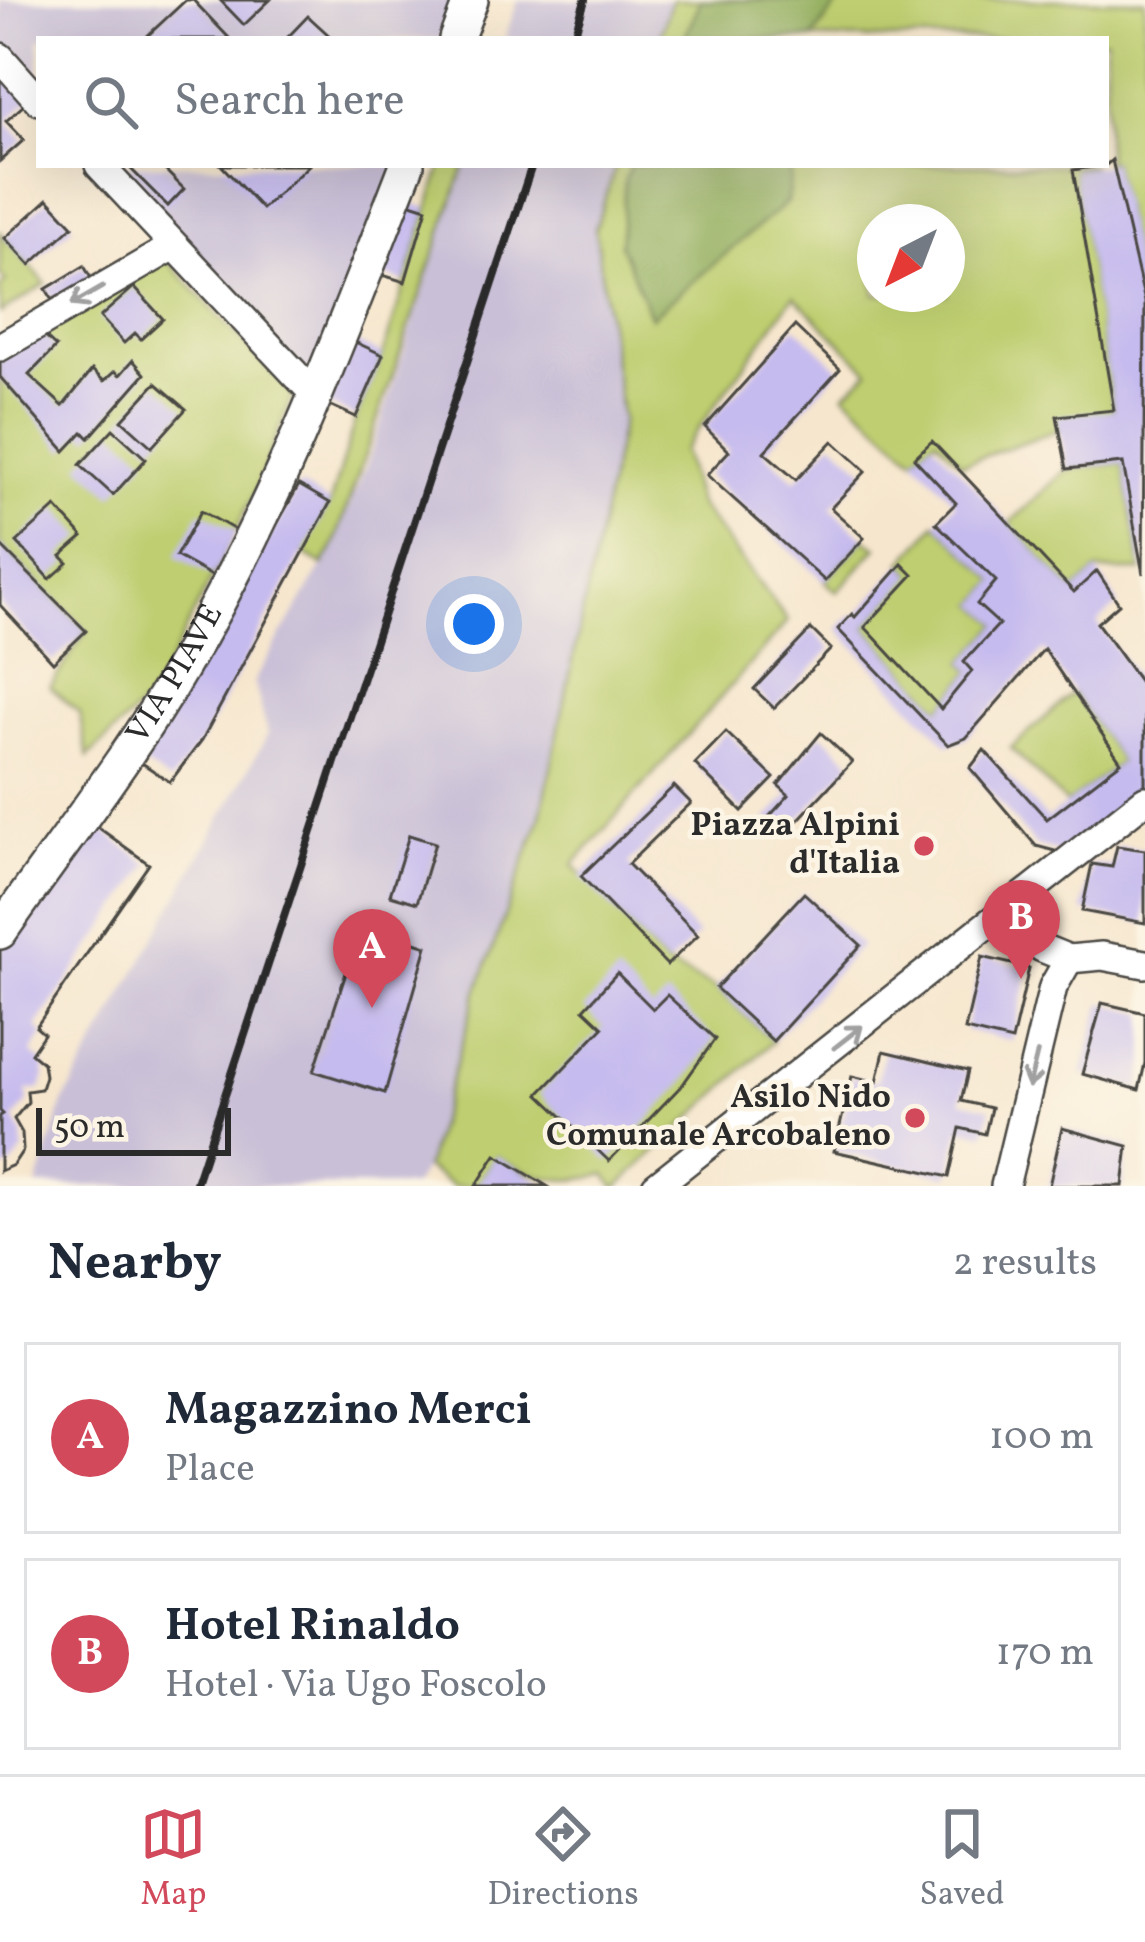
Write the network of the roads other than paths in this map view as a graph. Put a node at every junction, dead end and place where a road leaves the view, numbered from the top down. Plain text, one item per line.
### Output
1 (472, 0) edge
2 (457, 36) edge
3 (0, 57) edge
4 (36, 98) edge
5 (102, 168) edge
6 (406, 168) edge
7 (174, 246) junction
8 (0, 347) edge
9 (316, 396) junction
10 (1145, 800) edge
11 (1006, 913) junction
12 (1, 928) edge
13 (1069, 959) junction
14 (1145, 964) edge
15 (656, 1186) edge
16 (1005, 1186) edge

1 - 2 main road
3 - 4 street
5 - 7 street
6 - 9 main road, VIA PIAVE
7 -> 8 street
7 - 9 street
9 - 12 main road, VIA PIAVE
10 - 11 street
11 - 13 street
15 -> 11 street
13 - 14 street
13 -> 16 street

